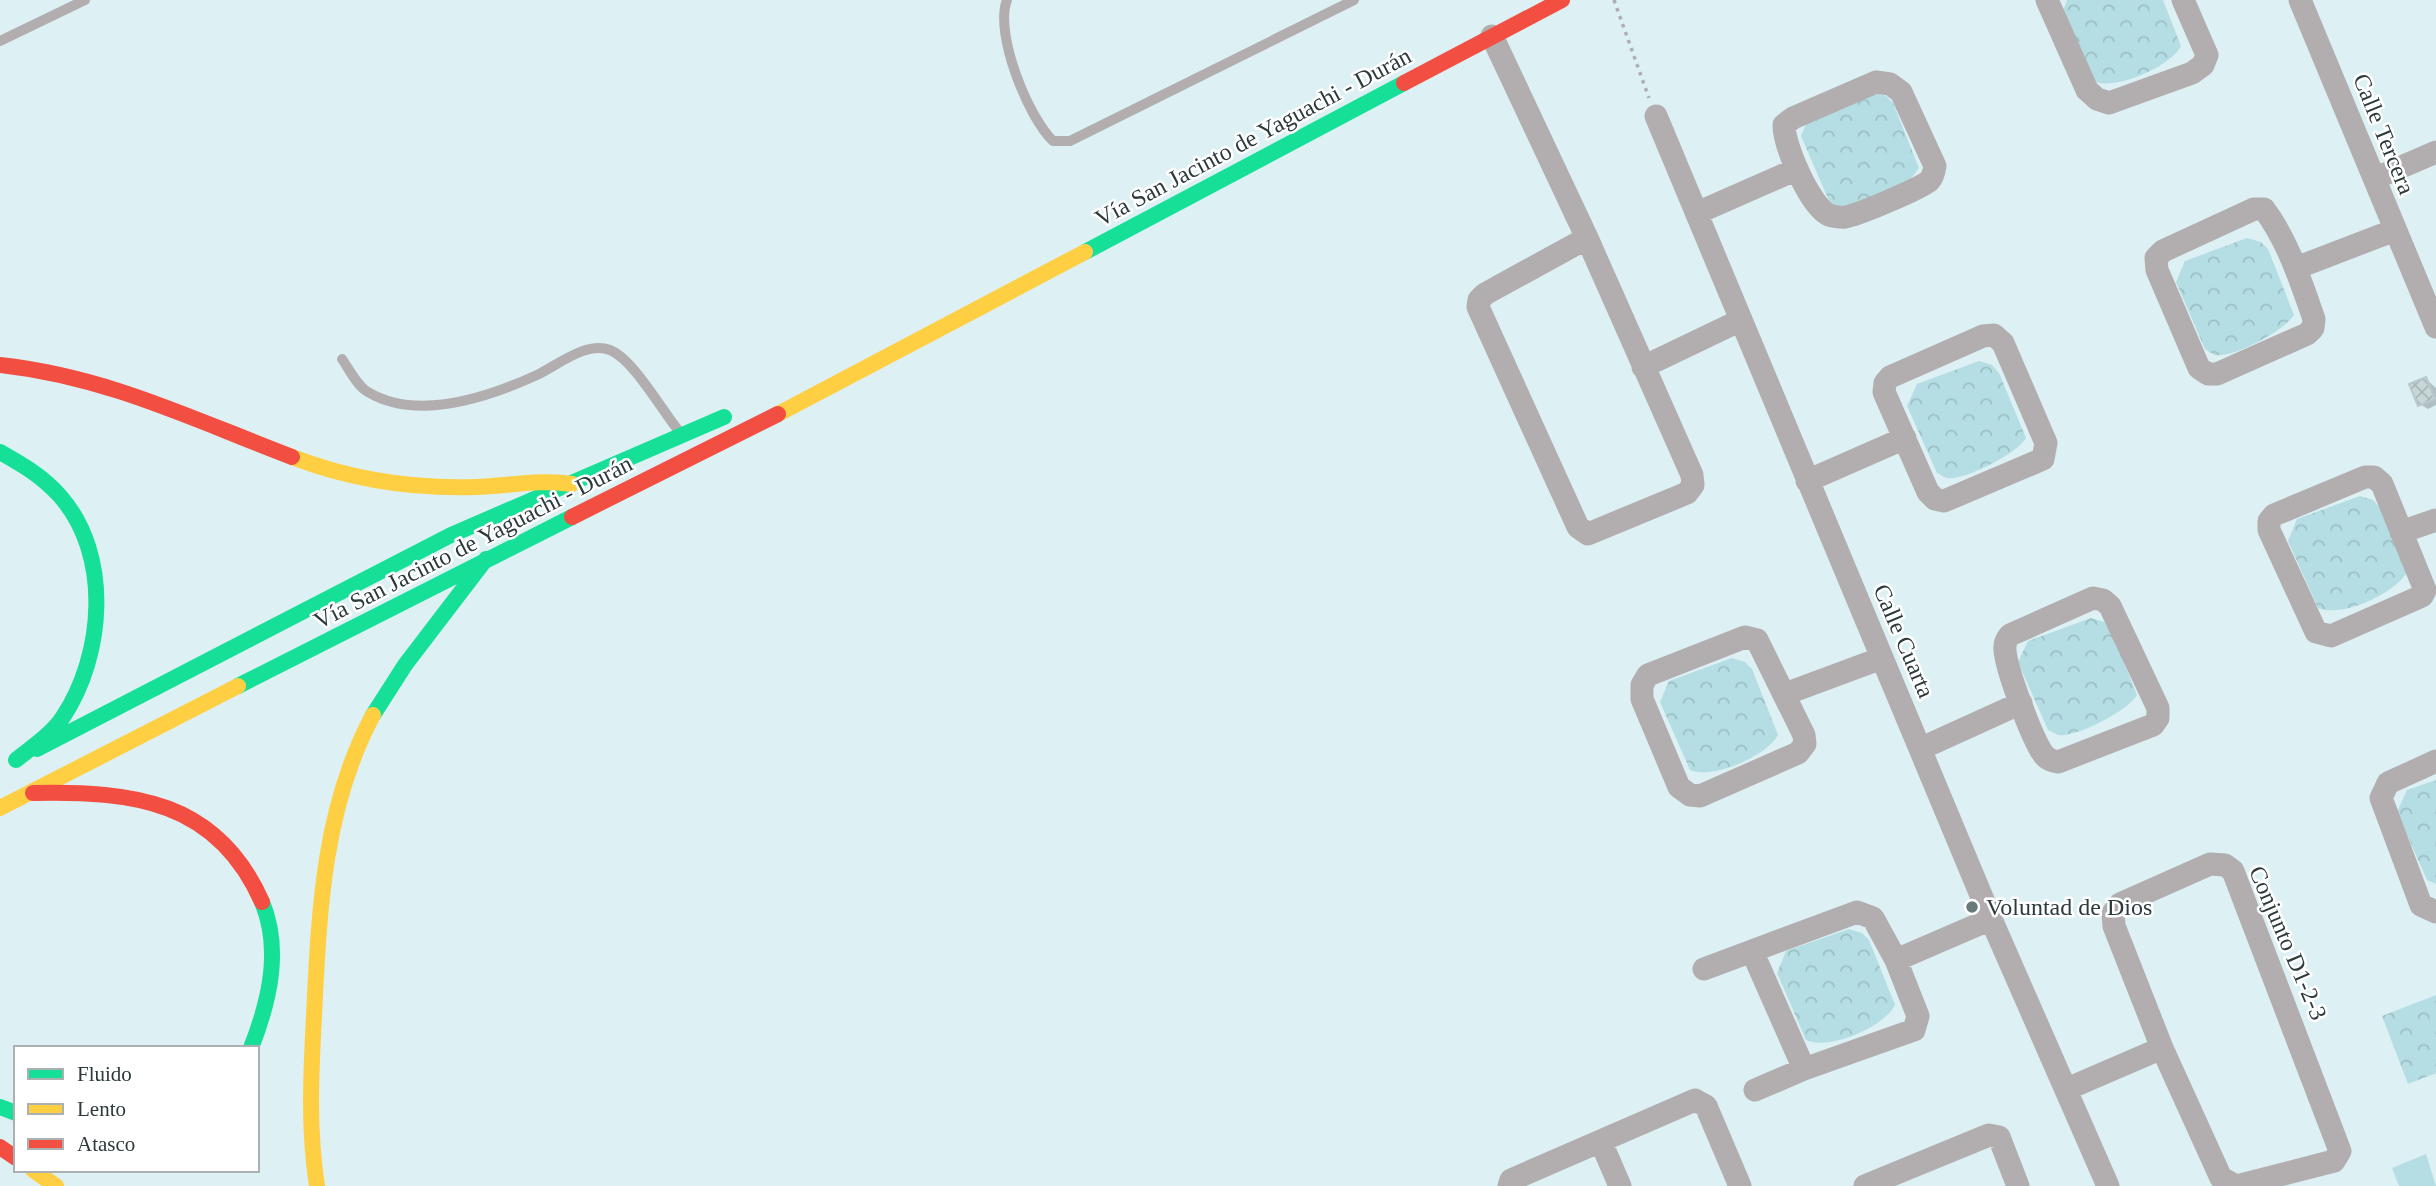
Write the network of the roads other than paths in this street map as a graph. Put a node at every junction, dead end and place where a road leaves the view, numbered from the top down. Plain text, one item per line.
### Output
1 (85, 0) edge
2 (1007, 0) edge
3 (1354, 0) edge
4 (1562, 0) edge
5 (2047, 0) edge
6 (2185, 0) edge
7 (2300, 0) edge
8 (1492, 36) junction
9 (0, 41) edge
10 (1656, 116) road end
11 (2436, 152) edge
12 (1797, 169) junction
13 (2376, 178) junction
14 (1697, 213) junction
15 (2395, 230) junction
16 (1587, 238) junction
17 (2296, 268) junction
18 (965, 315) junction
19 (1739, 321) junction
20 (2436, 327) edge
21 (342, 359) dead end
22 (0, 365) edge
23 (1643, 366) junction
24 (785, 391) dead end
25 (734, 413) dead end
26 (682, 435) junction
27 (1905, 438) junction
28 (0, 452) edge
29 (1807, 481) junction
30 (572, 484) junction
31 (2436, 520) edge
32 (2401, 532) junction
33 (486, 559) junction
34 (1882, 658) junction
35 (1785, 694) junction
36 (2021, 703) junction
37 (1922, 748) junction
38 (16, 760) junction
39 (2436, 761) edge
40 (0, 767) edge
41 (33, 793) junction
42 (0, 808) edge
43 (2436, 912) edge
44 (1991, 919) junction
45 (1752, 951) junction
46 (1896, 960) junction
47 (1704, 969) dead end
48 (252, 1046) edge
49 (2162, 1048) junction
50 (1804, 1069) junction
51 (2067, 1089) junction
52 (1755, 1090) dead end
53 (1601, 1142) junction
54 (36, 1172) edge
55 (55, 1186) edge
56 (317, 1186) edge
57 (1508, 1186) edge
58 (1620, 1186) edge
59 (1740, 1186) edge
60 (1865, 1186) edge
61 (2018, 1186) edge
62 (2108, 1186) edge
63 (2236, 1186) edge

1 - 9 lane
2 - 3 lane
4 - 8 main road, Vía San Jacinto de Yaguachi - Durán
5 - 6 street
7 - 13 street, Calle Tercera
8 - 16 street
8 - 18 main road, Vía San Jacinto de Yaguachi - Durán
10 - 14 street, Calle Cuarta
11 - 13 street
12 - 12 street
12 - 14 street
13 - 15 street, Calle Tercera
14 - 19 street, Calle Cuarta
15 - 17 street
15 - 20 street, Calle Tercera
16 - 23 street
16 - 23 street
17 - 17 street
18 - 24 main road, Vía San Jacinto de Yaguachi - Durán
18 - 33 main road, Vía San Jacinto de Yaguachi - Durán
19 - 23 street
19 - 29 street, Calle Cuarta
21 - 26 lane
22 - 30 main road
25 - 26 main road, Vía San Jacinto de Yaguachi - Durán
26 - 30 main road, Vía San Jacinto de Yaguachi - Durán
27 - 27 street
27 - 29 street
28 - 38 main road
29 - 34 street, Calle Cuarta
30 - 38 main road, Vía San Jacinto de Yaguachi - Durán
31 - 32 street
32 - 32 street
33 - 41 main road, Vía San Jacinto de Yaguachi - Durán
33 - 56 main road
34 - 35 street
34 - 37 street, Calle Cuarta
35 - 35 street
36 - 36 street
36 - 37 street
37 - 44 street, Calle Cuarta
38 - 40 main road, Vía San Jacinto de Yaguachi - Durán
39 - 43 street
41 - 42 main road, Vía San Jacinto de Yaguachi - Durán
41 - 48 main road
44 - 46 street
44 - 51 street, Calle Cuarta
45 - 46 street
45 - 47 street
45 - 50 street
46 - 50 street
49 - 51 street
49 - 63 street, Conjunto D1-2-3
49 - 63 street, Conjunto D1-2-3
50 - 52 street
51 - 62 street, Calle Cuarta
53 - 57 street
53 - 58 street
53 - 59 street
54 - 55 main road
60 - 61 street

